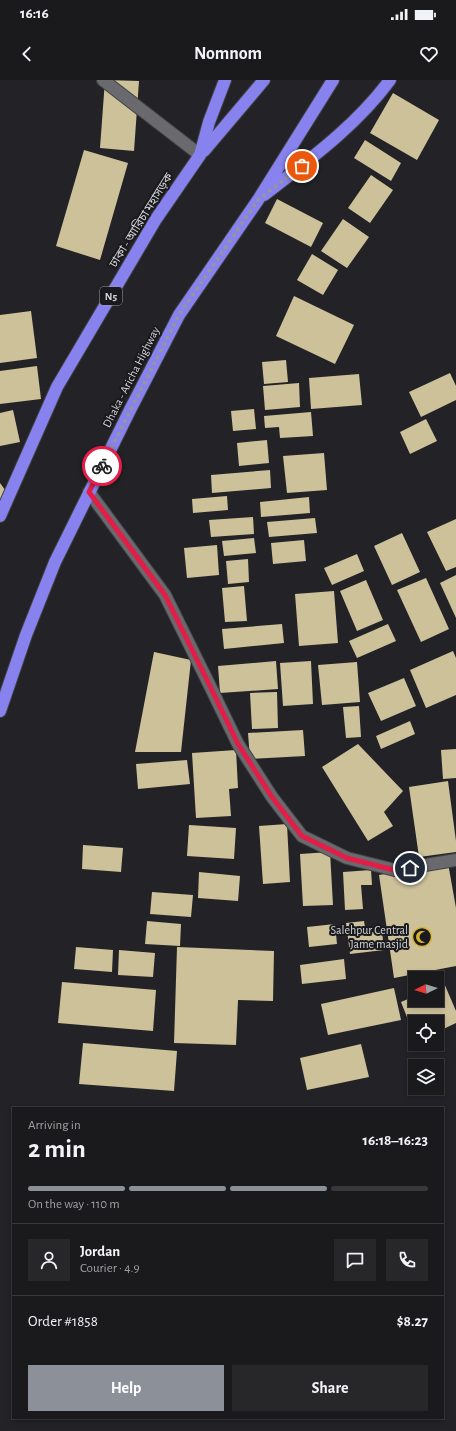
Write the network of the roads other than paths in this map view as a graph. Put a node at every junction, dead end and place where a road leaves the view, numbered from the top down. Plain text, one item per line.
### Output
1 (103, 80) edge
2 (225, 80) edge
3 (264, 80) edge
4 (333, 80) edge
5 (390, 80) edge
6 (200, 155) junction
7 (258, 200) junction
8 (89, 492) junction
9 (0, 516) edge
10 (0, 711) edge
11 (456, 860) edge

1 - 6 street
2 - 6 highway, ঢাকা - আরিচা মহাসড়ক / N5
3 - 6 highway, ঢাকা - আরিচা মহাসড়ক / N5
4 - 7 highway, Dhaka - Aricha Highway
5 - 7 highway
6 - 9 highway, ঢাকা - আরিচা মহাসড়ক / N5
7 - 8 highway, Dhaka - Aricha Highway
8 - 10 highway, Dhaka - Aricha Highway
8 - 11 street

